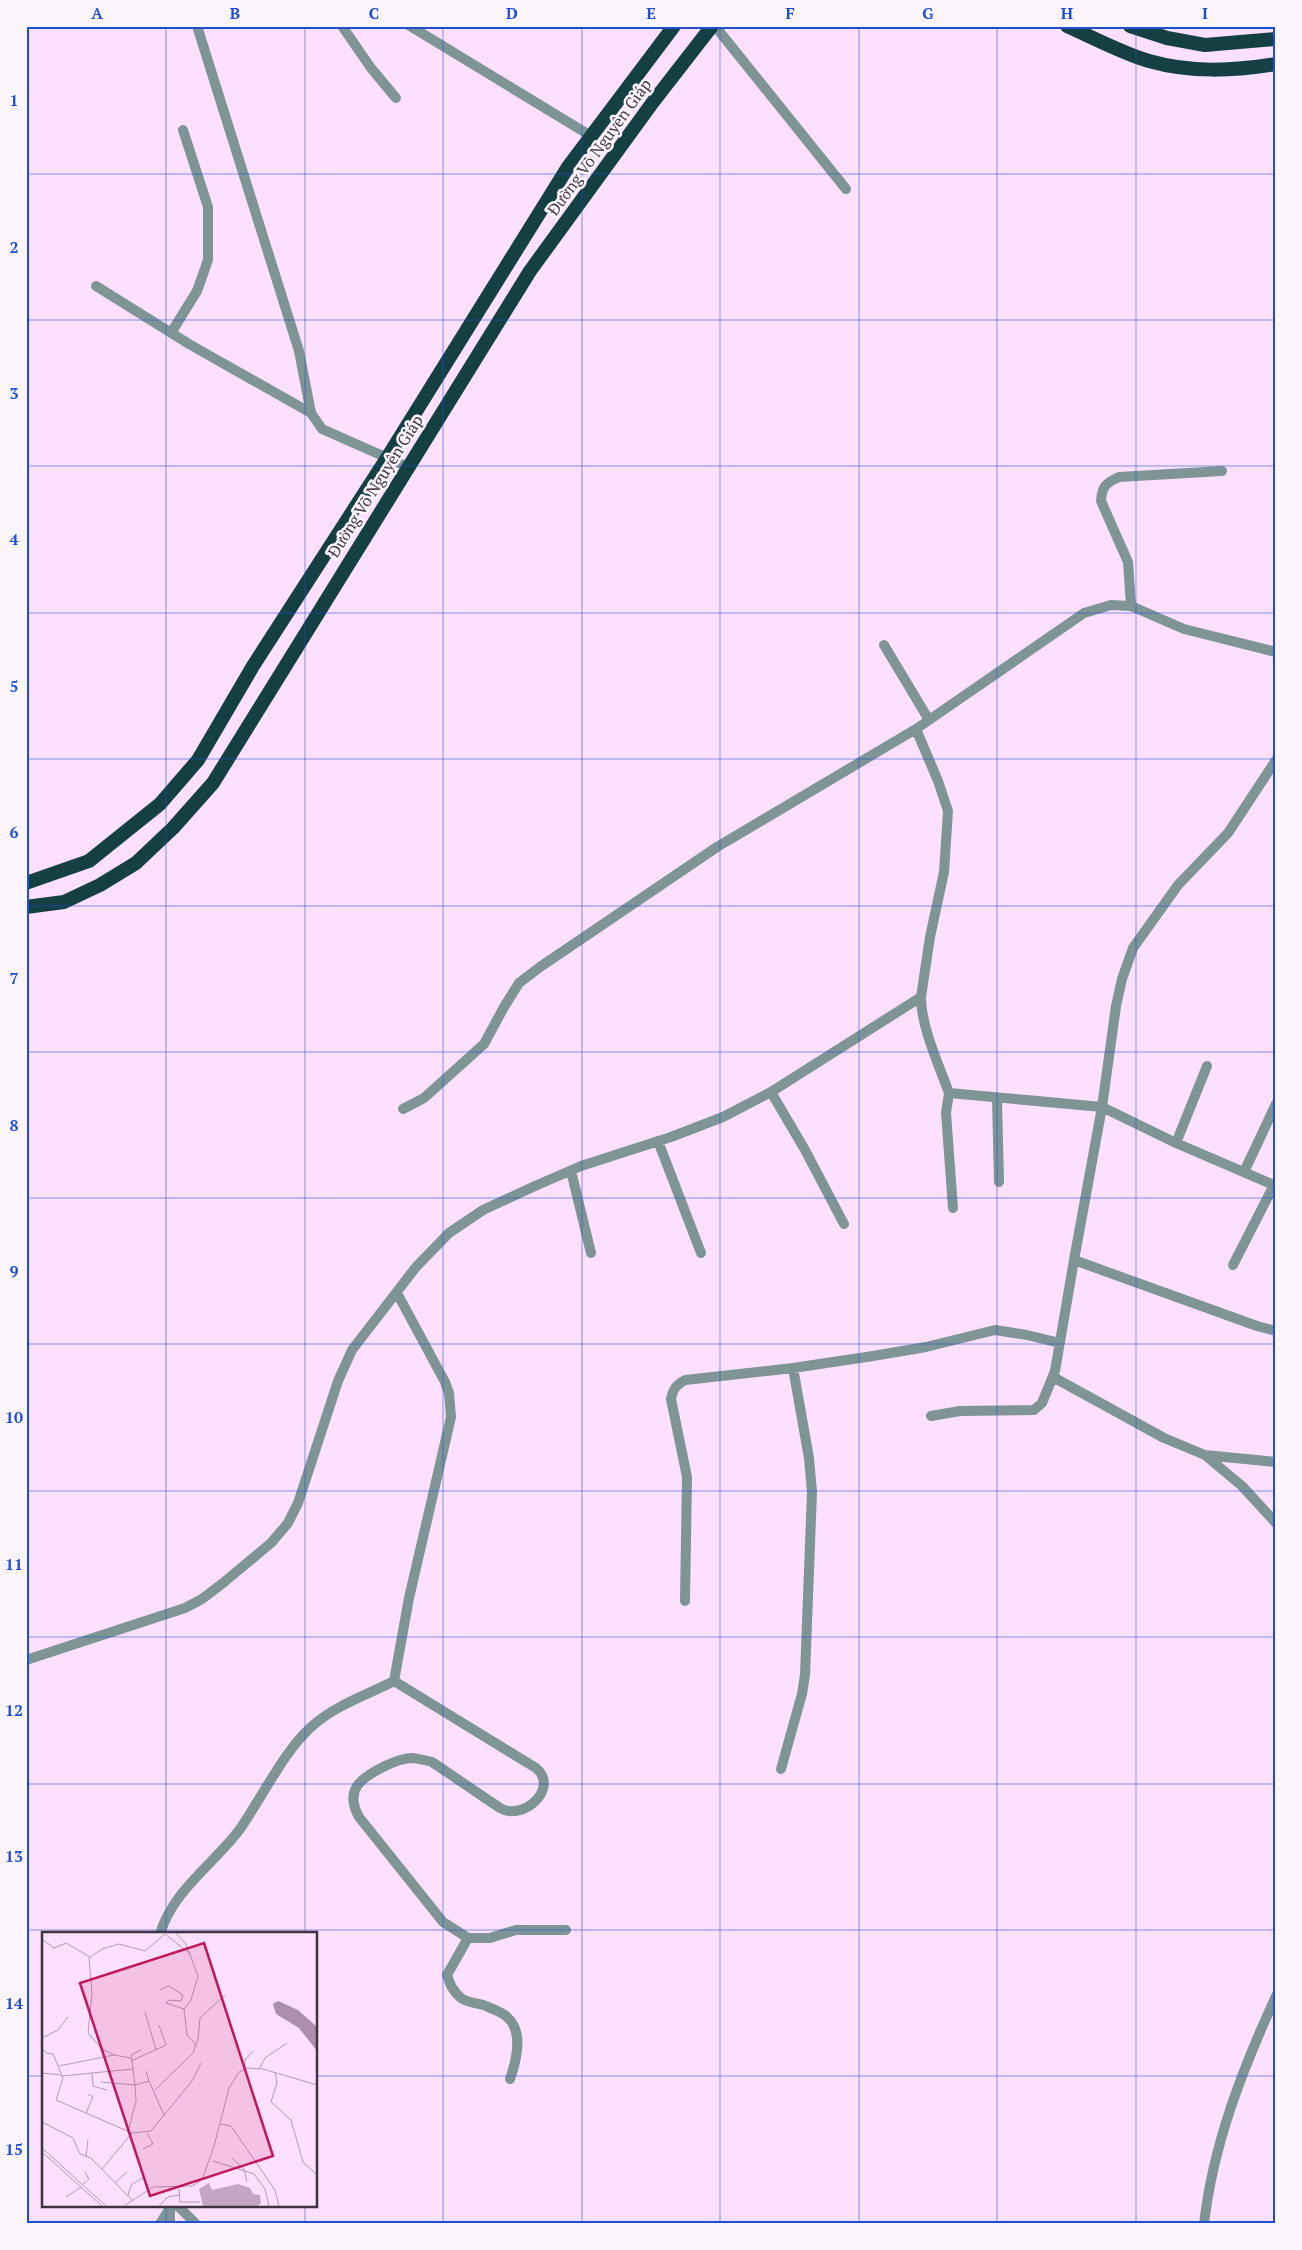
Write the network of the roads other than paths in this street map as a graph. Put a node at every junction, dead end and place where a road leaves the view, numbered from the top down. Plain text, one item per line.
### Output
1 (197, 26) edge
2 (342, 26) edge
3 (410, 26) edge
4 (674, 26) edge
5 (713, 26) edge
6 (1068, 26) edge
7 (1130, 26) edge
8 (1276, 39) edge
9 (1276, 64) edge
10 (396, 98) dead end
11 (183, 130) dead end
12 (591, 136) junction
13 (846, 189) dead end
14 (96, 286) dead end
15 (171, 333) junction
16 (311, 413) junction
17 (387, 458) junction
18 (408, 467) junction
19 (1222, 471) dead end
20 (1131, 606) junction
21 (884, 645) dead end
22 (1276, 652) edge
23 (929, 720) junction
24 (916, 729) junction
25 (1276, 760) edge
26 (26, 883) edge
27 (26, 907) edge
28 (920, 997) junction
29 (1207, 1066) dead end
30 (771, 1092) junction
31 (949, 1093) junction
32 (997, 1099) junction
33 (1276, 1104) edge
34 (1102, 1107) junction
35 (403, 1109) dead end
36 (658, 1141) junction
37 (1176, 1143) junction
38 (571, 1171) junction
39 (1244, 1172) junction
40 (999, 1182) dead end
41 (1275, 1186) edge
42 (953, 1208) dead end
43 (844, 1224) dead end
44 (592, 1253) dead end
45 (701, 1253) dead end
46 (1074, 1260) junction
47 (1233, 1265) dead end
48 (397, 1293) junction
49 (1276, 1331) edge
50 (1060, 1344) junction
51 (794, 1368) junction
52 (1053, 1377) junction
53 (931, 1416) dead end
54 (1205, 1455) junction
55 (1276, 1462) edge
56 (1276, 1523) edge
57 (685, 1601) dead end
58 (26, 1660) edge
59 (394, 1681) junction
60 (781, 1769) dead end
61 (566, 1930) dead end
62 (161, 1932) edge
63 (468, 1938) junction
64 (1276, 1996) edge
65 (510, 2079) dead end
66 (171, 2208) edge
67 (172, 2208) edge
68 (173, 2208) edge
69 (160, 2224) edge
70 (170, 2224) edge
71 (196, 2224) edge
72 (1204, 2224) edge

1 - 16 street
2 - 10 street
3 - 12 street
4 - 12 highway, Đường Võ Nguyên Giáp
5 - 13 street
5 - 18 highway, Đường Võ Nguyên Giáp
6 - 9 highway
7 - 8 highway
11 - 15 street
12 - 17 highway, Đường Võ Nguyên Giáp
14 - 15 street
15 - 16 street
16 - 17 street
17 - 18 street
17 - 26 highway, Đường Võ Nguyên Giáp
18 - 27 highway, Đường Võ Nguyên Giáp
19 - 20 street
20 - 22 street
20 - 23 street
21 - 23 street
23 - 24 street
24 - 28 street
24 - 35 street
25 - 34 street
28 - 30 street
28 - 31 street
29 - 37 street
30 - 36 street
30 - 43 street
31 - 32 street
31 - 42 street
32 - 34 street
32 - 40 street
33 - 39 street
34 - 37 street
34 - 46 street
36 - 38 street
36 - 45 street
37 - 39 street
38 - 44 street
38 - 48 street
39 - 41 street
41 - 47 street
46 - 49 street
46 - 50 street
48 - 58 street
48 - 59 street
50 - 51 street
50 - 52 street
51 - 57 street
51 - 60 street
52 - 53 street
52 - 54 street
54 - 55 street
54 - 56 street
59 - 62 street
59 - 63 street
61 - 63 street
63 - 65 street
64 - 72 street
66 - 69 street
67 - 70 street
68 - 71 street

